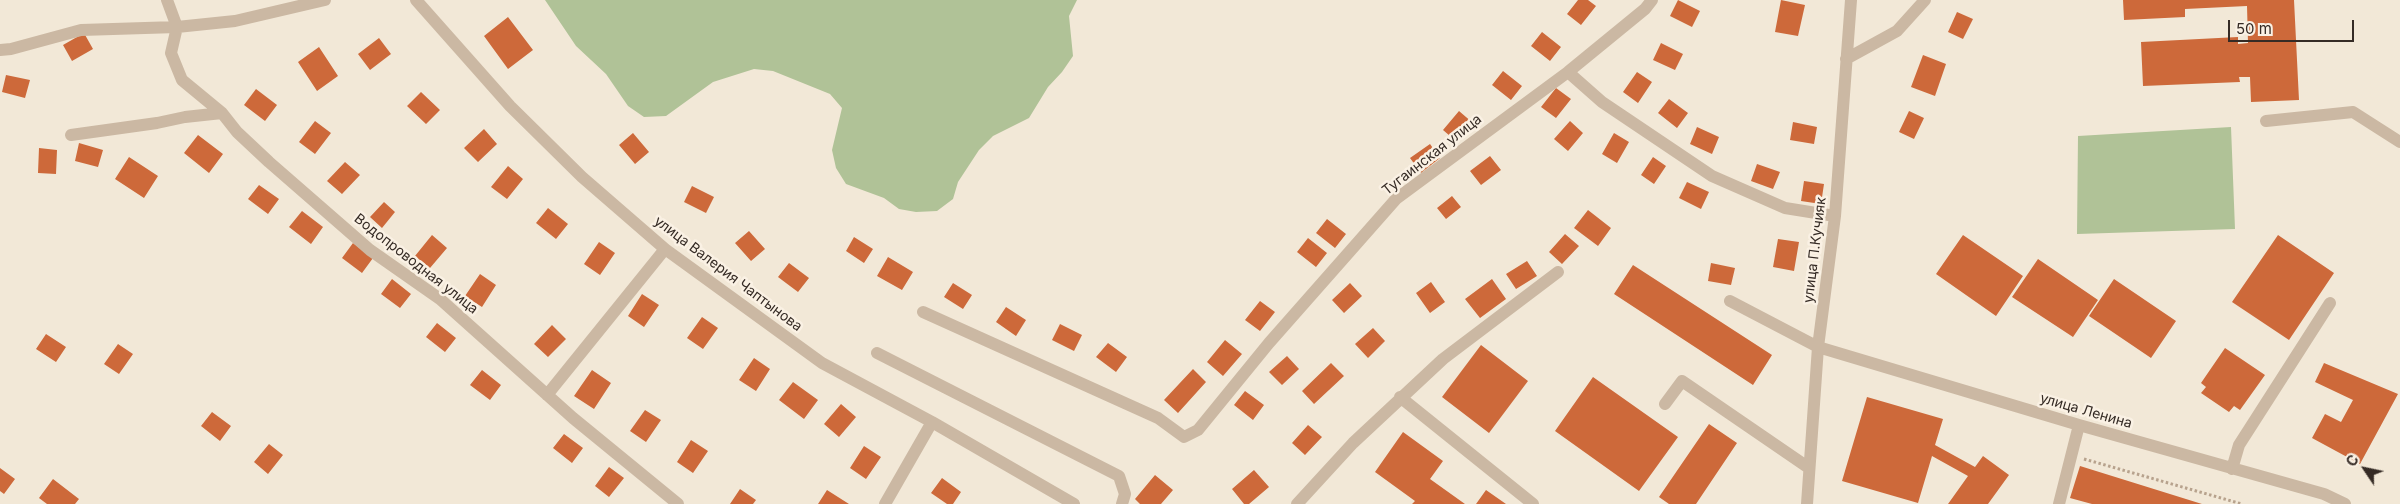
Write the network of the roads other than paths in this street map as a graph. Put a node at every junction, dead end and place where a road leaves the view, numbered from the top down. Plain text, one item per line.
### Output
1 (167, 0) edge
2 (325, 0) edge
3 (416, 0) edge
4 (1652, 0) edge
5 (1851, 0) edge
6 (1924, 0) edge
7 (178, 27) junction
8 (0, 50) edge
9 (1846, 59) junction
10 (1568, 72) junction
11 (222, 113) junction
12 (2266, 122) dead end
13 (71, 135) dead end
14 (2400, 142) edge
15 (1835, 216) junction
16 (665, 249) junction
17 (1558, 272) dead end
18 (1730, 301) dead end
19 (2330, 303) dead end
20 (923, 312) dead end
21 (1818, 347) junction
22 (876, 353) dead end
23 (547, 395) junction
24 (1400, 398) junction
25 (1665, 404) dead end
26 (932, 422) junction
27 (2079, 425) junction
28 (1809, 468) junction
29 (2232, 469) junction
30 (678, 504) edge
31 (884, 504) edge
32 (1074, 504) edge
33 (1122, 504) edge
34 (1297, 504) edge
35 (1533, 504) edge
36 (1807, 504) edge
37 (2059, 504) edge
38 (2345, 504) edge

1 - 7 street
2 - 7 street
3 - 16 street, улица Валерия Чаптынова
4 - 10 street, Тугаинская улица
5 - 9 street, улица П.Кучияк
6 - 9 street
7 - 8 street
7 - 11 street, Водопроводная улица
9 - 15 street, улица П.Кучияк
10 - 15 street
10 - 20 street, Тугаинская улица
11 - 13 street
11 - 23 street, Водопроводная улица
12 - 14 street
15 - 21 street, улица П.Кучияк
16 - 23 street
16 - 26 street, улица Валерия Чаптынова
17 - 24 street
18 - 21 street, улица Ленина
19 - 29 street
21 - 27 street, улица Ленина
21 - 28 street, улица П.Кучияк
22 - 33 street
23 - 30 street, Водопроводная улица
24 - 34 street
24 - 35 street
25 - 28 street
26 - 31 street
26 - 32 street, улица Валерия Чаптынова
27 - 29 street, улица Ленина
27 - 37 street
28 - 36 street, улица П.Кучияк
29 - 38 street, улица Ленина

